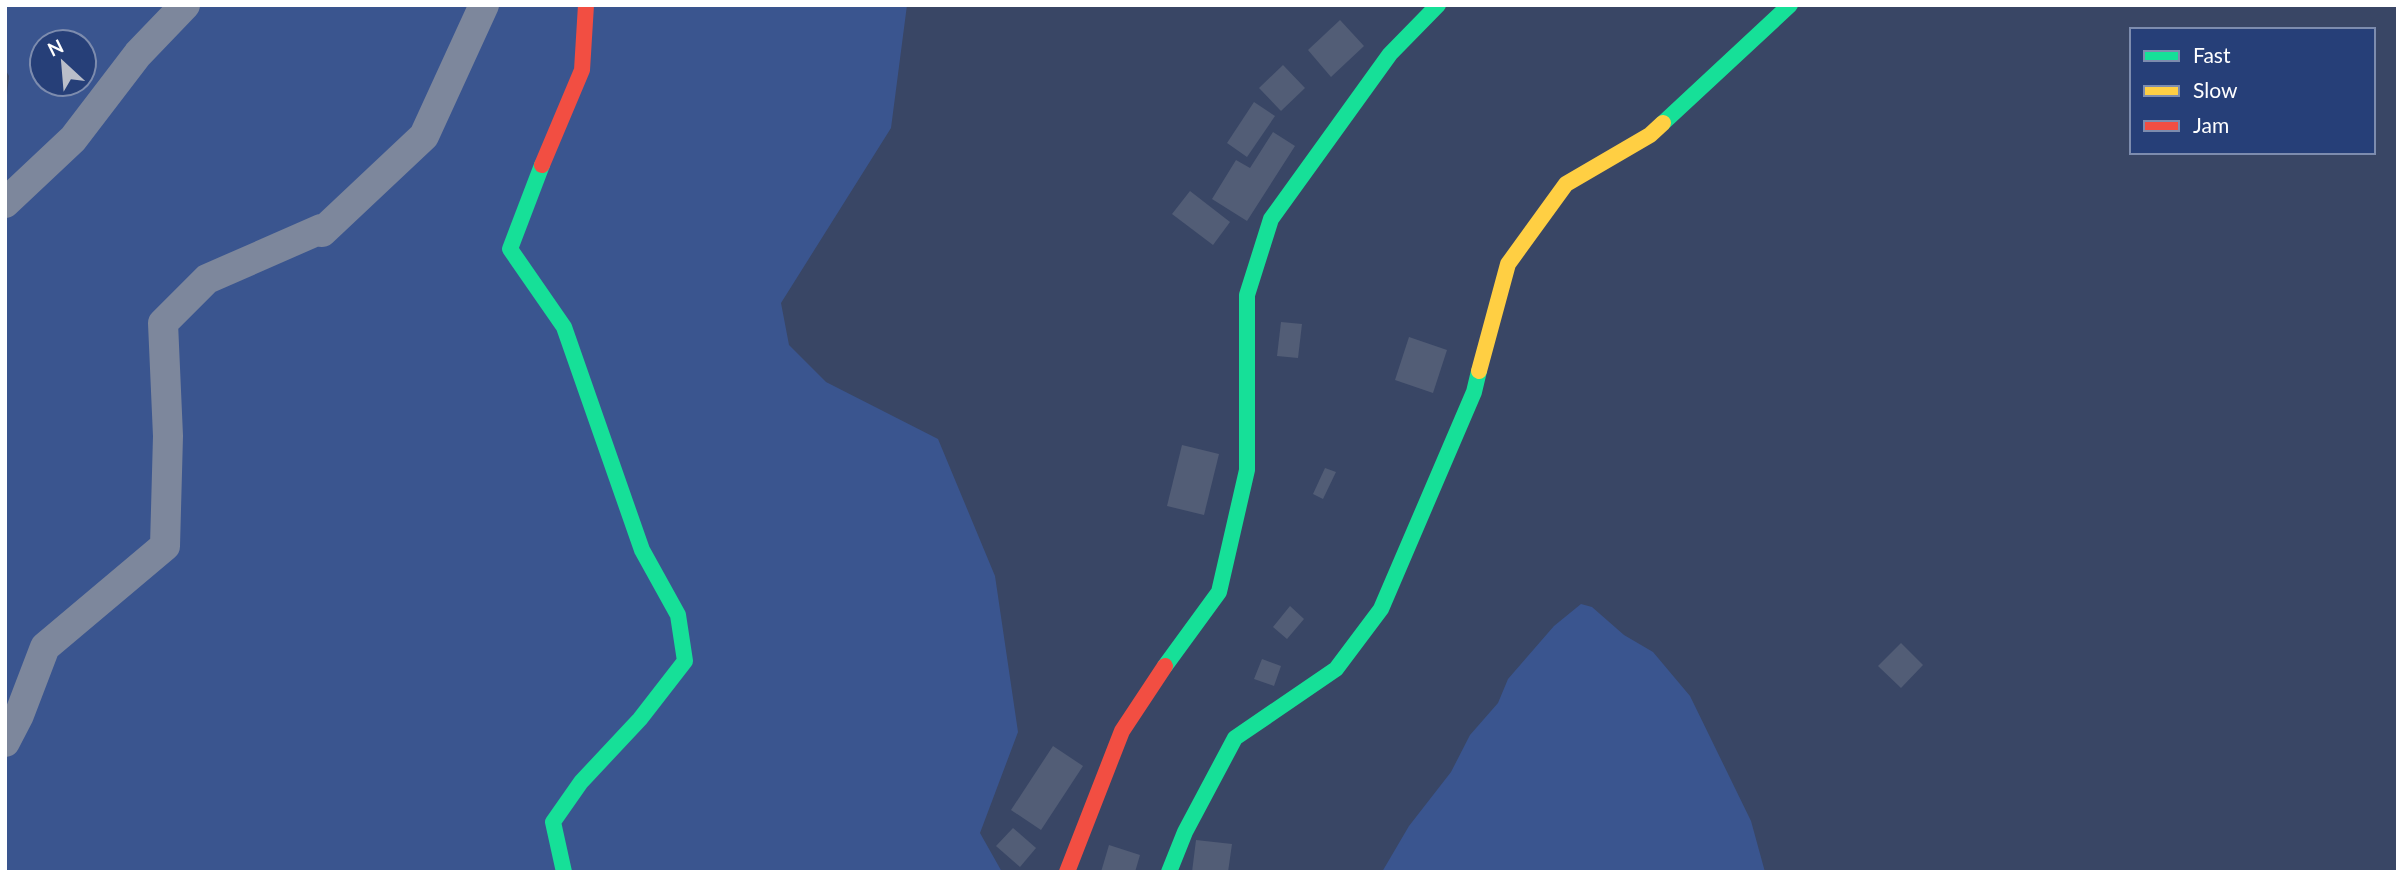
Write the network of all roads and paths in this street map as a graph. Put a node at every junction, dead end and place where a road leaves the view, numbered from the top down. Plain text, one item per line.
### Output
1 (185, 5) edge
2 (586, 5) edge
3 (1438, 5) edge
4 (1790, 5) edge
5 (483, 7) edge
6 (5, 203) edge
7 (5, 742) edge
8 (564, 872) edge
9 (1066, 872) edge
10 (1169, 872) edge

1 - 6 street
2 - 8 street
3 - 9 street
4 - 10 street
5 - 7 street

